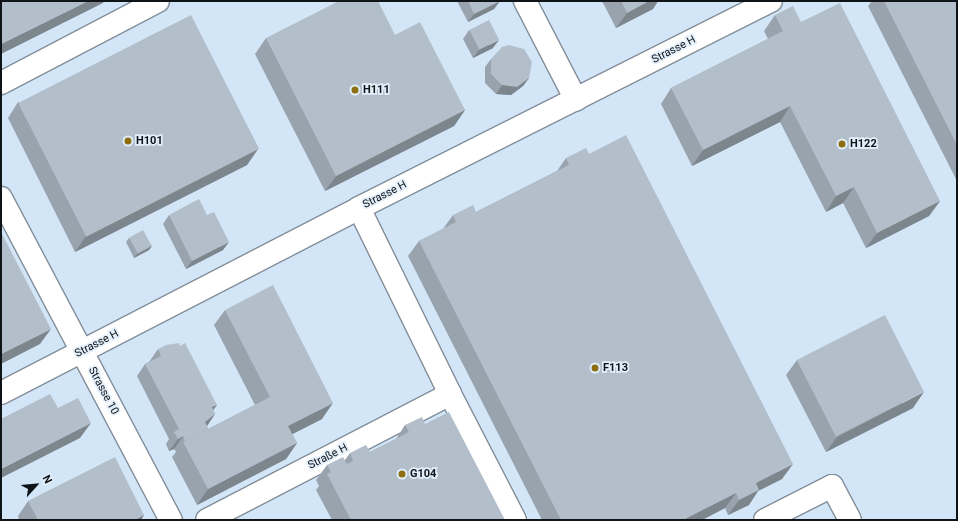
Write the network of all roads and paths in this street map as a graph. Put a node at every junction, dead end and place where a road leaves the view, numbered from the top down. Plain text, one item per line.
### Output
1 (158, 1) edge
2 (525, 1) edge
3 (771, 1) edge
4 (1, 83) edge
5 (576, 100) junction
6 (1, 198) edge
7 (359, 208) junction
8 (82, 352) junction
9 (1, 393) edge
10 (450, 394) junction
11 (170, 520) edge
12 (207, 520) edge
13 (515, 520) edge
14 (765, 520) edge
15 (850, 520) edge

1 - 4 lane
2 - 5 lane
3 - 5 lane, Strasse H
5 - 7 lane, Strasse H
6 - 8 lane, Strasse 10
7 - 8 lane, Strasse H
7 - 10 lane
8 - 9 lane, Strasse H
8 - 11 lane, Strasse 10
10 - 12 lane, Straße H
10 - 13 lane
14 - 15 lane

